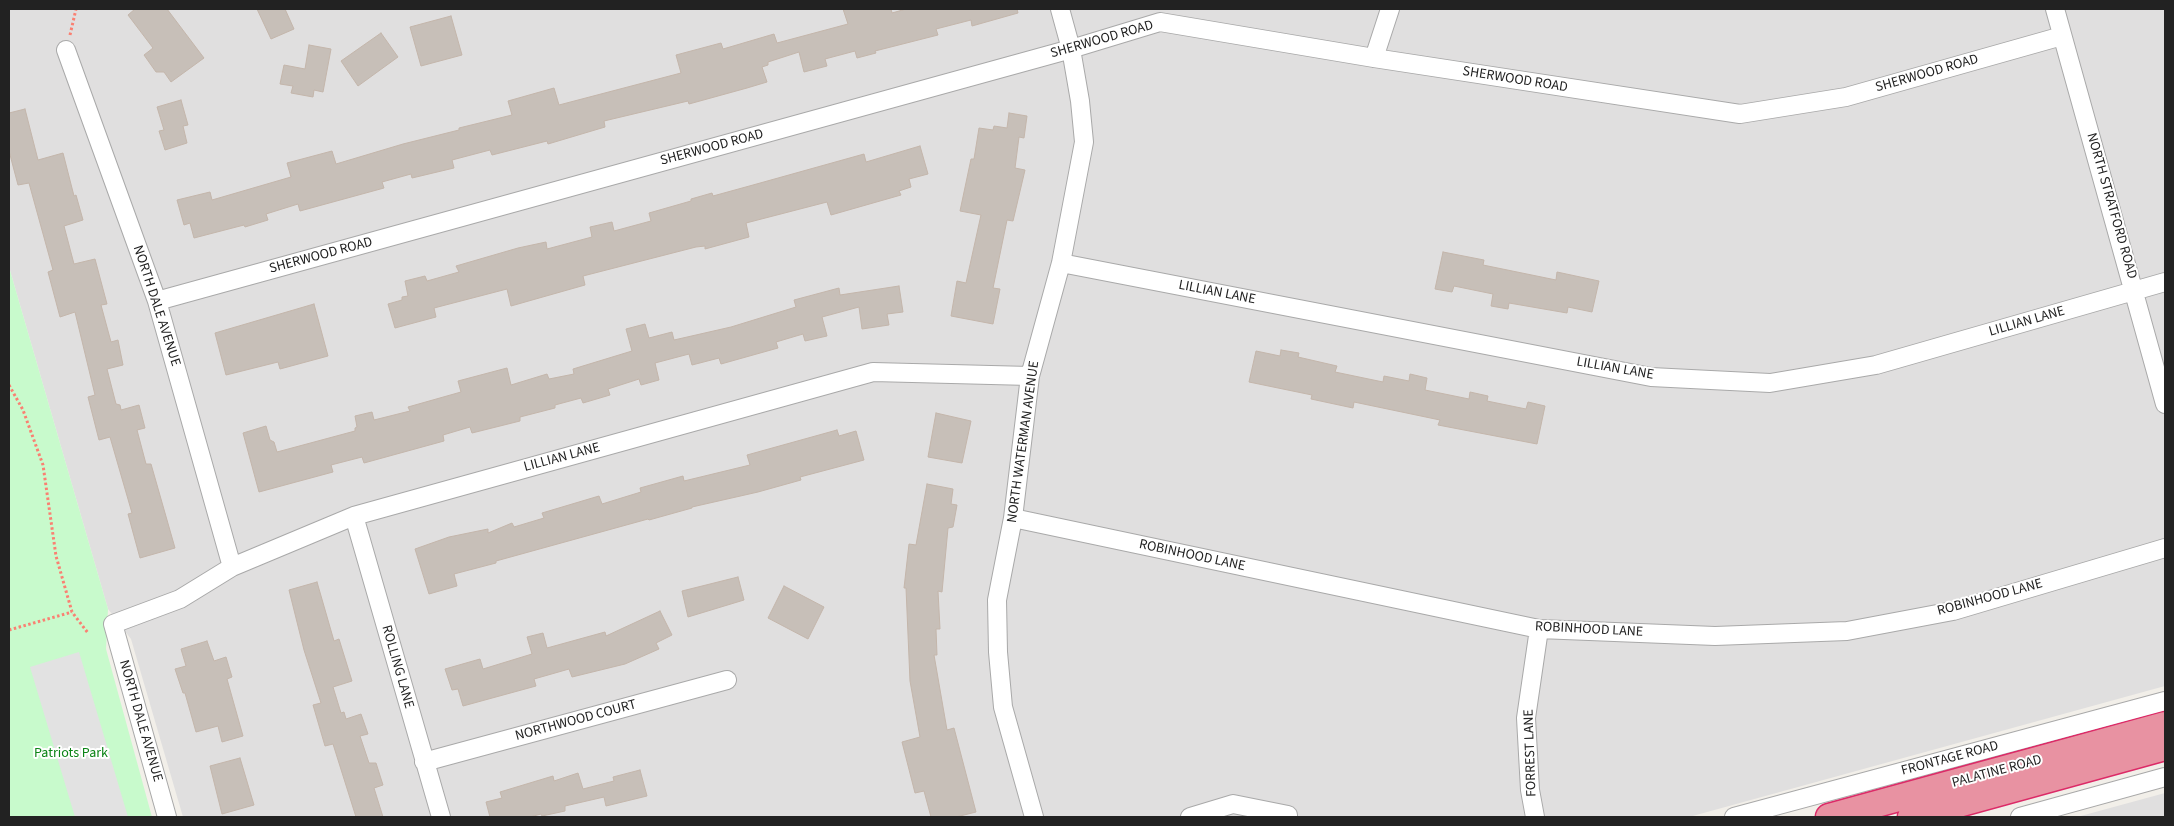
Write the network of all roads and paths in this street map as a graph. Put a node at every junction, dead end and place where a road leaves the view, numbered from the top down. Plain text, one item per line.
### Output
1 (76, 9) edge
2 (1060, 9) edge
3 (1390, 9) edge
4 (2055, 9) edge
5 (2062, 36) junction
6 (1071, 49) junction
7 (66, 50) joint
8 (1374, 58) junction
9 (1061, 263) junction
10 (2165, 282) edge
11 (2134, 291) junction
12 (157, 301) junction
13 (1030, 376) junction
14 (9, 385) edge
15 (2165, 404) edge
16 (354, 516) junction
17 (1013, 518) junction
18 (2165, 548) edge
19 (232, 567) junction
20 (72, 612) junction
21 (113, 624) joint
22 (1539, 629) junction
23 (9, 630) edge
24 (88, 633) dead end
25 (727, 680) dead end
26 (2165, 701) edge
27 (2165, 725) edge
28 (2165, 747) edge
29 (424, 762) junction
30 (2165, 778) edge
31 (1288, 815) dead end
32 (167, 817) edge
33 (441, 817) edge
34 (1034, 817) edge
35 (1190, 817) edge
36 (1535, 817) edge
37 (1734, 817) edge
38 (1829, 817) edge
39 (1911, 817) edge
40 (2020, 817) edge

1 - 7 path
2 - 6 street, NORTH WATERMAN AVENUE
3 - 8 street
4 - 5 street, NORTH STRATFORD ROAD
5 - 8 street, SHERWOOD ROAD
5 - 11 street, NORTH STRATFORD ROAD
6 - 8 street, SHERWOOD ROAD
6 - 9 street, NORTH WATERMAN AVENUE
6 - 12 street, SHERWOOD ROAD
7 - 12 street, NORTH DALE AVENUE
9 - 11 street, LILLIAN LANE
9 - 13 street, NORTH WATERMAN AVENUE
10 - 11 street, LILLIAN LANE
11 - 15 street, NORTH STRATFORD ROAD
12 - 19 street, NORTH DALE AVENUE
13 - 16 street, LILLIAN LANE
13 - 17 street, NORTH WATERMAN AVENUE
14 - 20 path
16 - 19 street, LILLIAN LANE
16 - 29 street, ROLLING LANE
17 - 22 street, ROBINHOOD LANE
17 - 34 street, NORTH WATERMAN AVENUE
18 - 22 street, ROBINHOOD LANE
19 - 21 street, LILLIAN LANE
20 - 23 path
20 - 24 path
21 - 32 street, NORTH DALE AVENUE
22 - 36 street, FORREST LANE
25 - 29 street, NORTHWOOD COURT
26 - 37 street, FRONTAGE ROAD
27 - 38 highway, PALATINE ROAD
28 - 39 highway, PALATINE ROAD
29 - 33 street, ROLLING LANE
30 - 40 street
31 - 35 street

